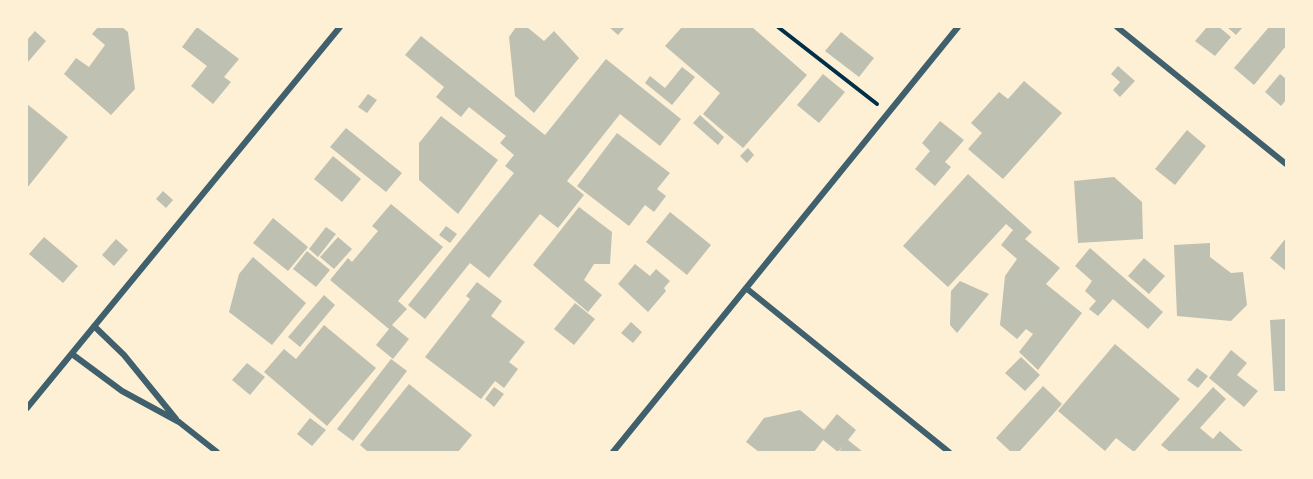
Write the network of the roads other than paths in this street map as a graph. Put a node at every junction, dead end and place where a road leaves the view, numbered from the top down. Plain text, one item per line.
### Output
1 (340, 27) edge
2 (958, 27) edge
3 (1117, 27) edge
4 (1286, 164) edge
5 (746, 288) junction
6 (94, 326) junction
7 (72, 354) junction
8 (27, 408) edge
9 (178, 422) junction
10 (217, 452) edge
11 (613, 452) edge
12 (949, 452) edge

1 - 6 street
2 - 5 street
3 - 4 street
5 - 11 street
5 - 12 street
6 - 7 street
6 - 9 street
7 - 8 street
7 - 9 street
9 - 10 street

